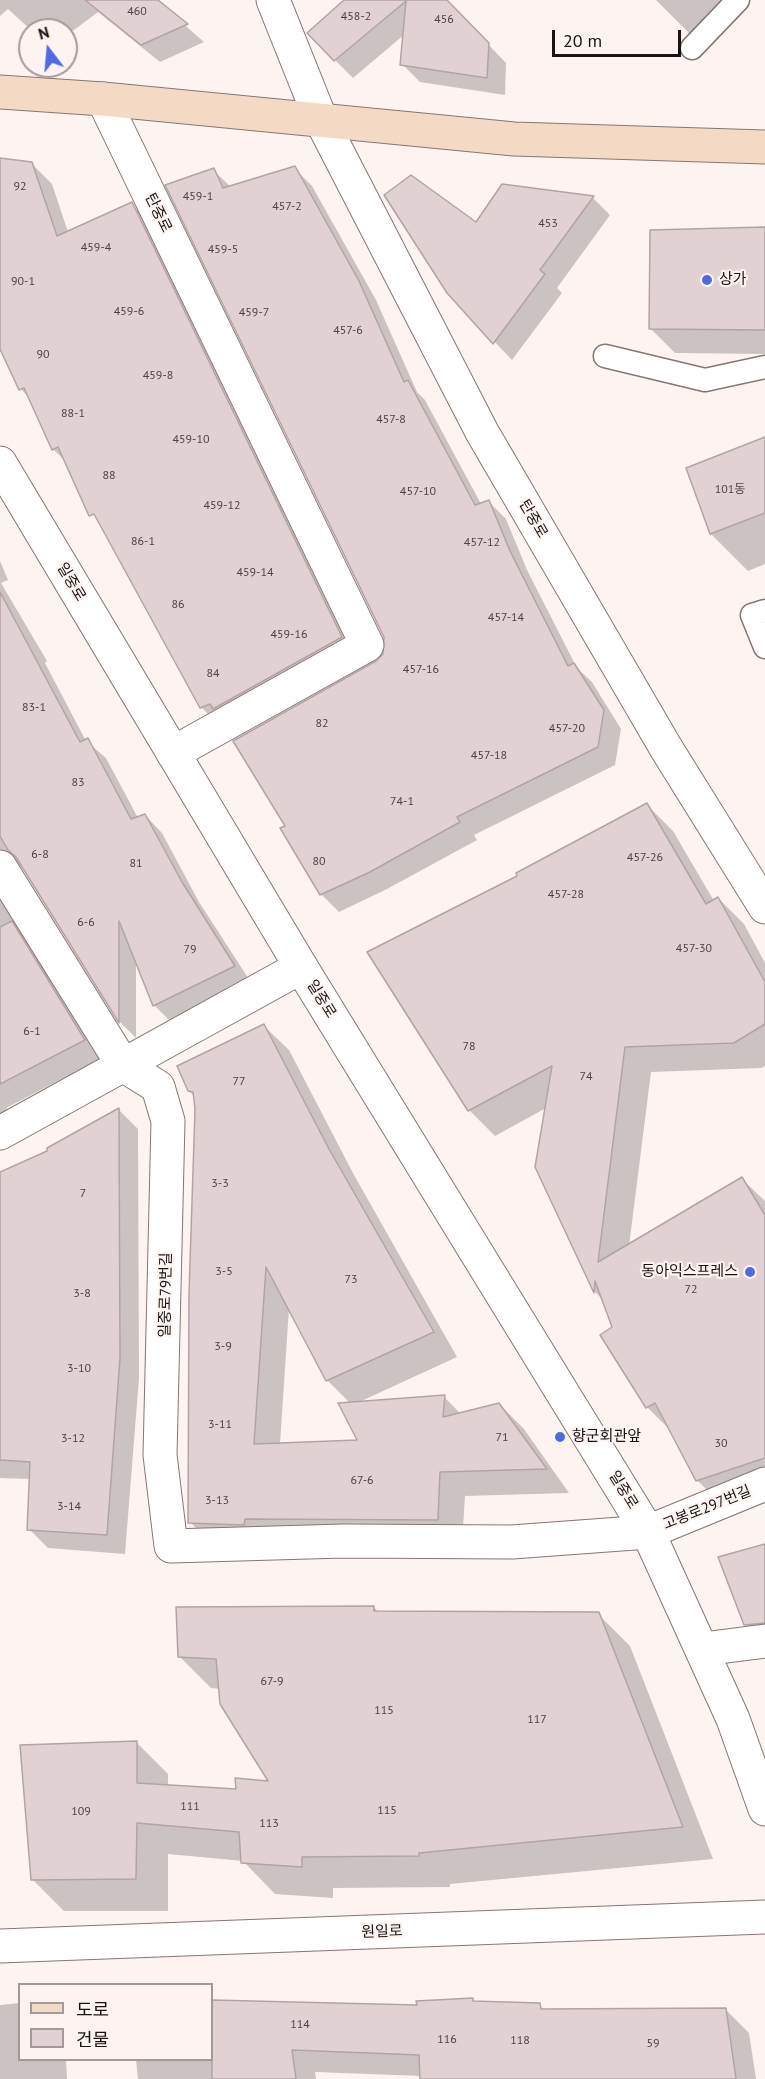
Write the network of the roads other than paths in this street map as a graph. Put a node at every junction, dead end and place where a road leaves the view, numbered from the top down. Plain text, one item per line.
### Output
1 (273, 0) edge
2 (738, 0) edge
3 (692, 48) dead end
4 (0, 92) edge
5 (103, 99) junction
6 (321, 120) junction
7 (765, 147) edge
8 (605, 356) dead end
9 (765, 366) edge
10 (0, 463) edge
11 (765, 611) edge
12 (765, 647) edge
13 (173, 753) junction
14 (0, 867) edge
15 (765, 907) edge
16 (300, 967) junction
17 (123, 1065) junction
18 (0, 1133) edge
19 (765, 1484) edge
20 (648, 1532) junction
21 (171, 1546) joint
22 (765, 1641) edge
23 (703, 1649) junction
24 (765, 1809) edge
25 (765, 1917) edge
26 (0, 1946) edge

1 - 6 street, 탄중로
2 - 3 lane
4 - 5 main road
5 - 6 main road
5 - 13 street, 탄중로
6 - 7 main road
6 - 15 street, 탄중로
8 - 9 lane
10 - 13 street, 일중로
11 - 12 lane
13 - 16 street, 일중로
14 - 17 street, 일중로79번길
16 - 17 street
16 - 20 street, 일중로
17 - 18 street
17 - 21 street, 일중로79번길
19 - 20 street, 고봉로297번길
20 - 21 street, 일중로
20 - 23 street, 일중로
22 - 23 street
23 - 24 street, 일중로
25 - 26 street, 원일로

